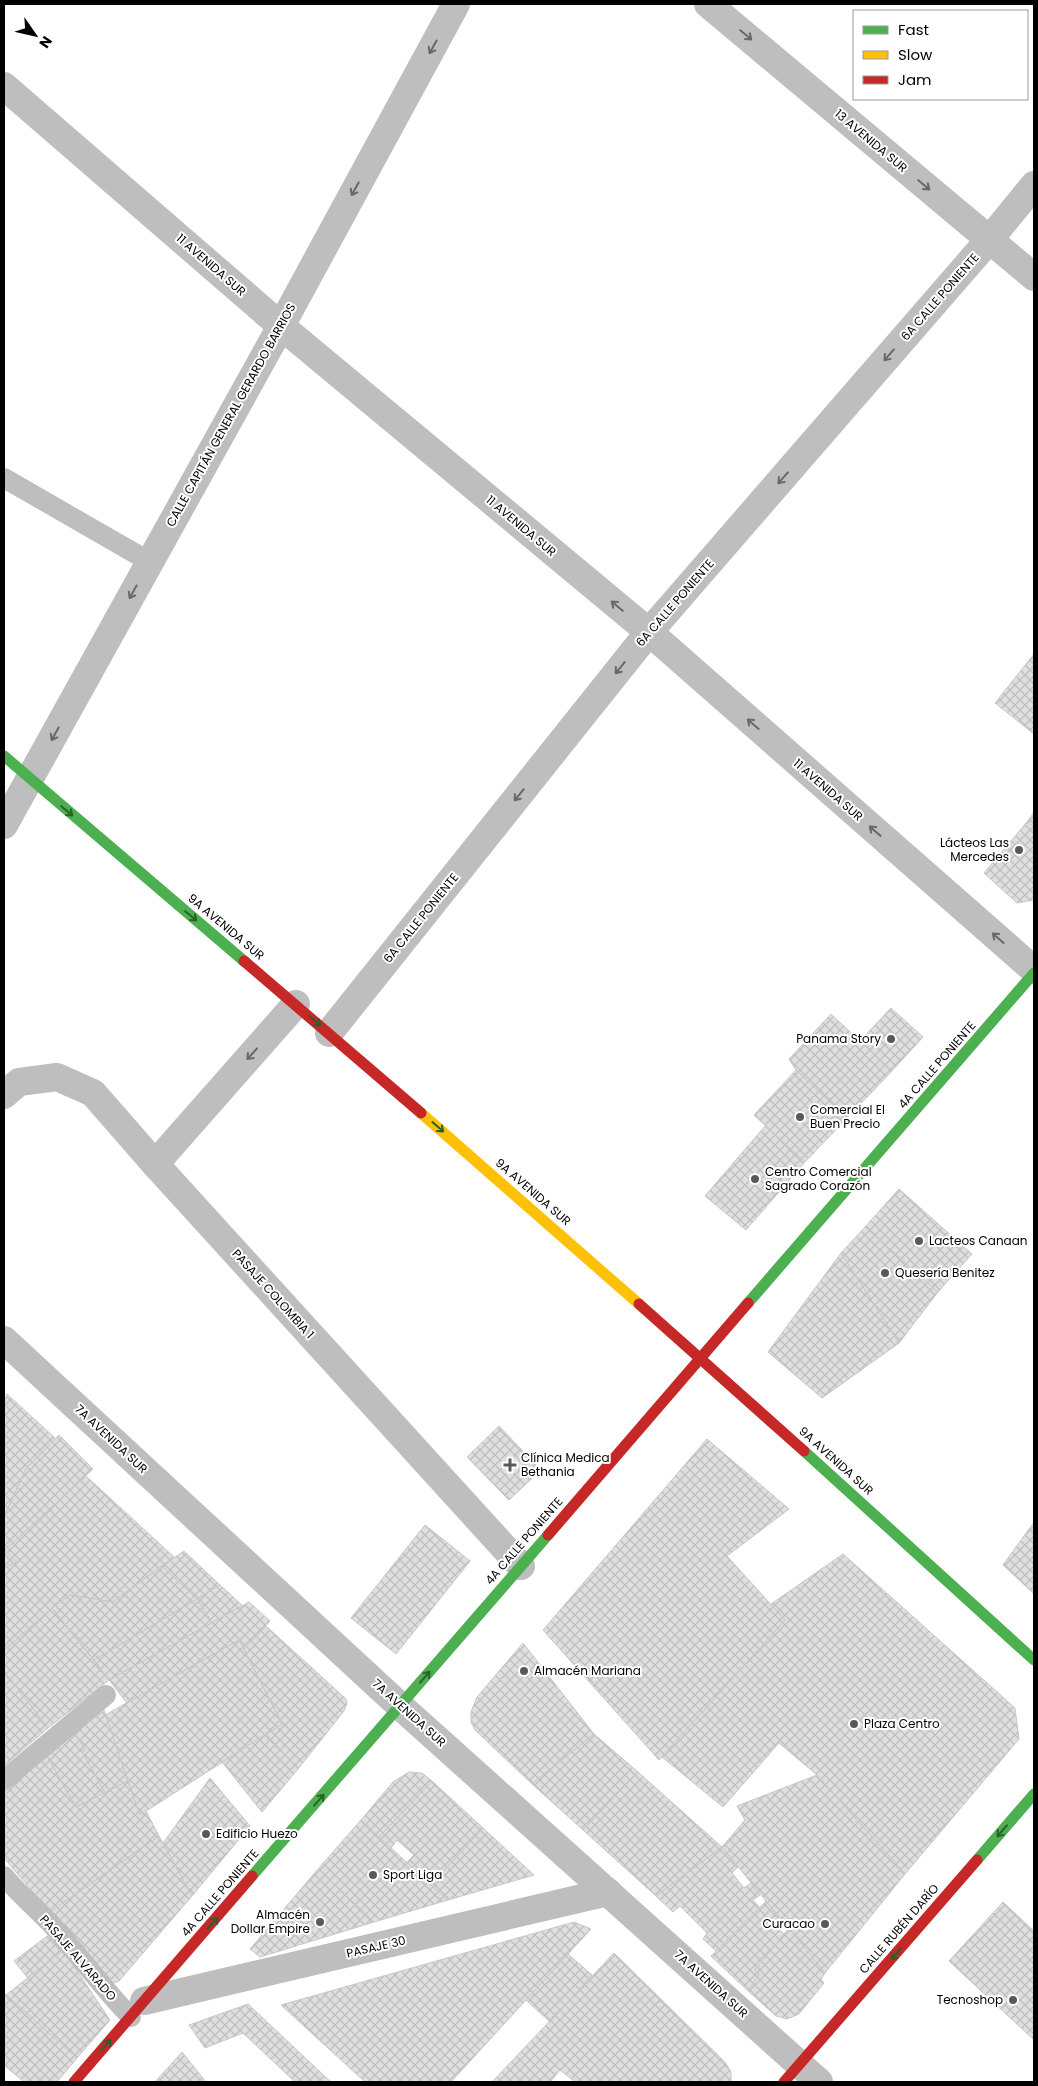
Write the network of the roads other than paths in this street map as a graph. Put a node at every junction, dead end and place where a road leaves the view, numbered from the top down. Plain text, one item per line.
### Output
1 (456, 4) edge
2 (708, 4) edge
3 (4, 86) edge
4 (1034, 184) edge
5 (989, 240) junction
6 (1034, 278) edge
7 (281, 326) junction
8 (4, 478) edge
9 (150, 562) junction
10 (649, 632) junction
11 (4, 756) edge
12 (30, 779) junction
13 (4, 825) edge
14 (1034, 972) edge
15 (296, 1004) junction
16 (330, 1033) junction
17 (4, 1095) edge
18 (155, 1164) junction
19 (4, 1340) edge
20 (701, 1358) junction
21 (521, 1566) junction
22 (1034, 1660) edge
23 (106, 1695) dead end
24 (400, 1706) junction
25 (4, 1780) edge
26 (1034, 1794) edge
27 (4, 1876) edge
28 (608, 1892) junction
29 (138, 2009) junction
30 (801, 2076) edge
31 (74, 2082) edge

1 -> 7 street, CALLE CAPITÁN GENERAL GERARDO BARRIOS
2 -> 5 street, 13 AVENIDA SUR
3 - 7 street, 11 AVENIDA SUR
4 - 5 street, 6A CALLE PONIENTE
5 - 6 street, 13 AVENIDA SUR
5 -> 10 street, 6A CALLE PONIENTE
7 - 9 street, CALLE CAPITÁN GENERAL GERARDO BARRIOS
10 -> 7 street, 11 AVENIDA SUR
8 - 9 lane
9 -> 12 street, CALLE CAPITÁN GENERAL GERARDO BARRIOS
14 -> 10 street, 11 AVENIDA SUR
10 -> 16 street, 6A CALLE PONIENTE
11 - 12 street, 9A AVENIDA SUR
12 - 13 street, CALLE CAPITÁN GENERAL GERARDO BARRIOS
12 -> 15 street, 9A AVENIDA SUR
14 - 20 street, 4A CALLE PONIENTE
15 -> 16 street, 9A AVENIDA SUR
15 -> 18 street
16 -> 20 street, 9A AVENIDA SUR
17 - 18 street, PASAJE COLOMBIA 1
18 - 21 street, PASAJE COLOMBIA 1
19 - 24 street, 7A AVENIDA SUR
20 - 21 street, 4A CALLE PONIENTE
20 - 22 street, 9A AVENIDA SUR
24 -> 21 street, 4A CALLE PONIENTE
23 - 25 lane
24 - 28 street, 7A AVENIDA SUR
29 -> 24 street, 4A CALLE PONIENTE
26 -> 30 street, CALLE RUBÉN DARÍO
27 - 29 lane, PASAJE ALVARADO
28 - 29 street, PASAJE 30
28 - 30 street, 7A AVENIDA SUR
31 -> 29 street, 4A CALLE PONIENTE

